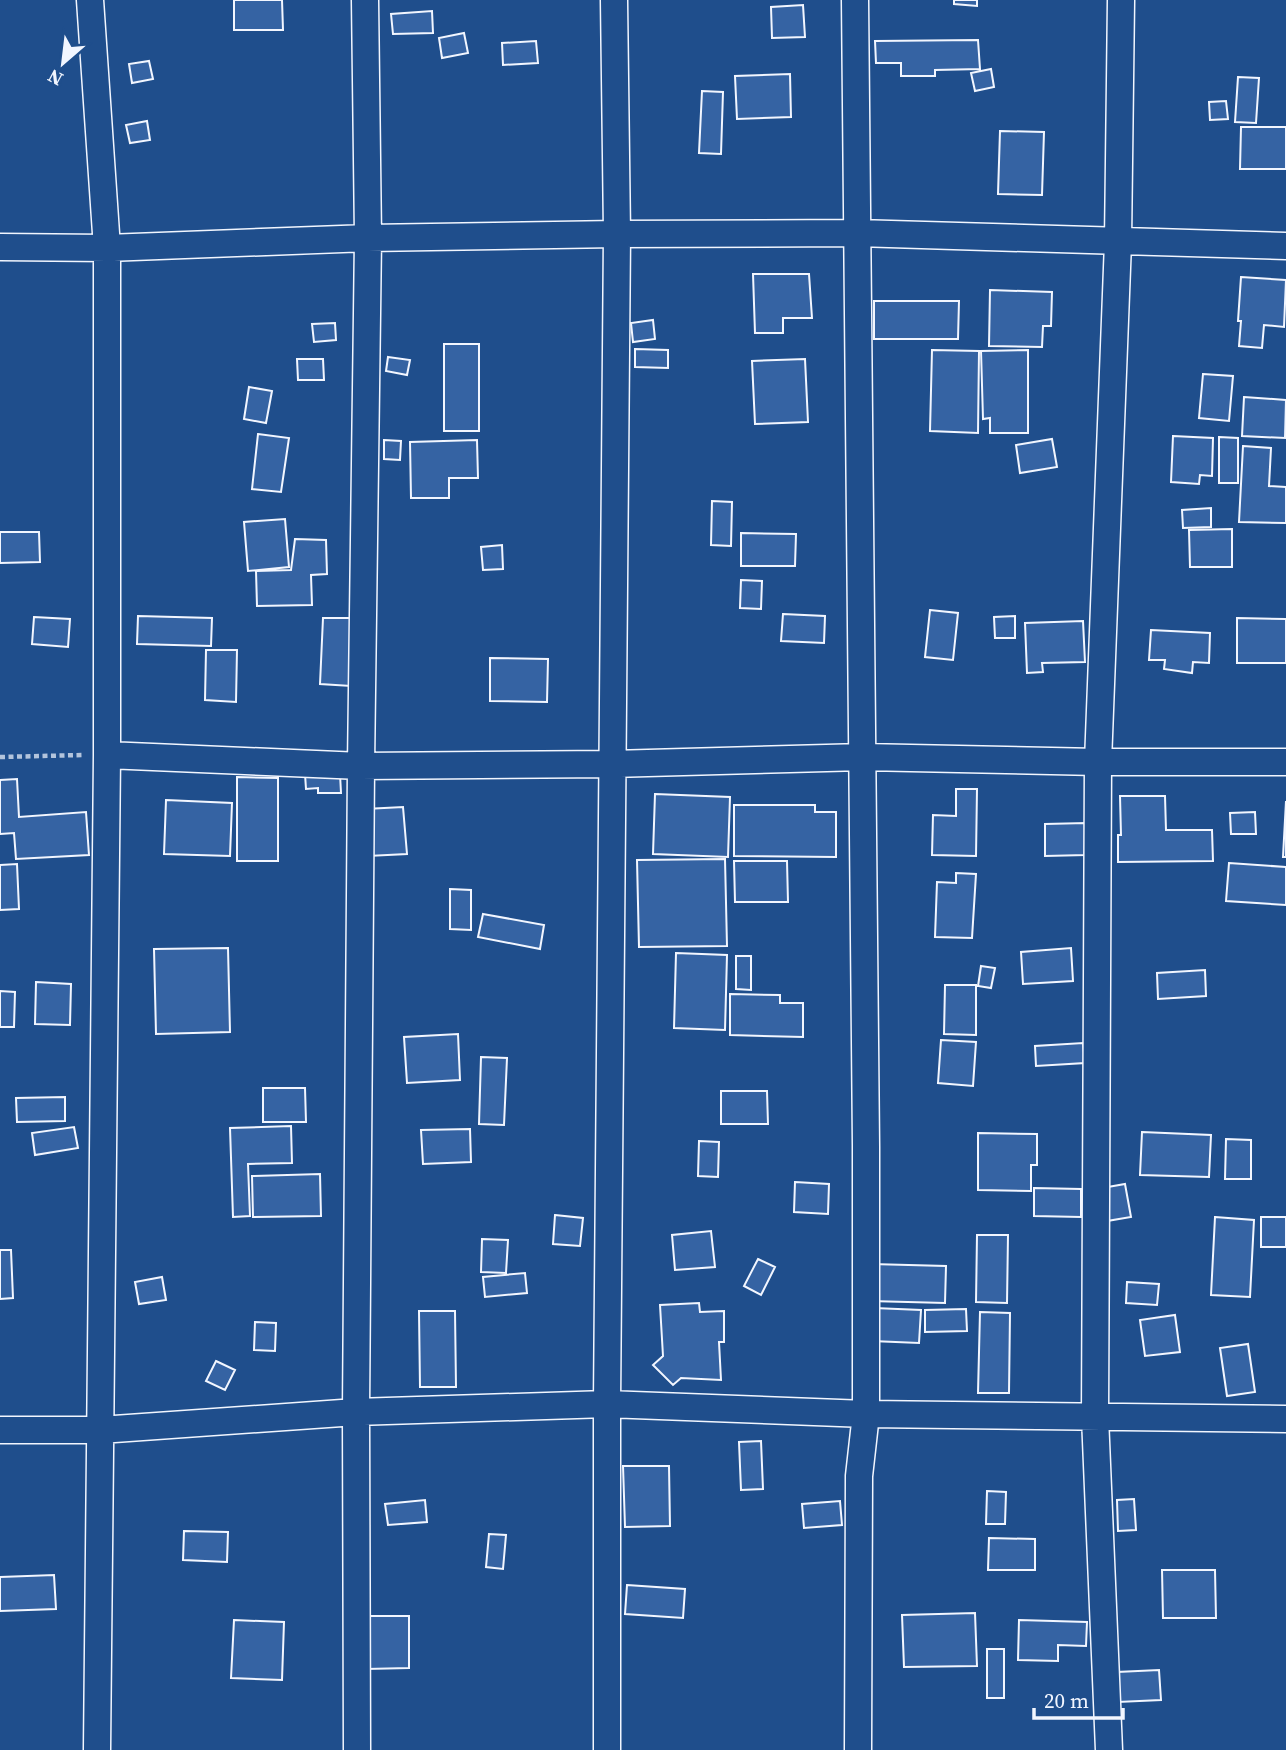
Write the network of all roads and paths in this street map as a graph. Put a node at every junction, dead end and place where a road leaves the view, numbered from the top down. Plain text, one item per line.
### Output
1 (90, 0) edge
2 (365, 0) edge
3 (614, 0) edge
4 (855, 0) edge
5 (1121, 0) edge
6 (857, 233) junction
7 (617, 234) junction
8 (368, 238) junction
9 (1118, 242) junction
10 (1286, 246) edge
11 (0, 247) edge
12 (107, 248) junction
13 (107, 755) junction
14 (0, 757) edge
15 (863, 757) junction
16 (1098, 762) junction
17 (1286, 762) edge
18 (612, 764) junction
19 (361, 766) junction
20 (607, 1404) junction
21 (356, 1412) junction
22 (866, 1414) junction
23 (1095, 1417) junction
24 (1286, 1419) edge
25 (0, 1430) edge
26 (100, 1430) junction
27 (97, 1750) edge
28 (357, 1750) edge
29 (607, 1750) edge
30 (858, 1750) edge
31 (1109, 1750) edge

1 - 12 street
2 - 8 street
3 - 7 street
4 - 6 street
5 - 9 street
6 - 7 street
6 - 9 street
6 - 15 street
7 - 8 street
7 - 18 street
8 - 12 street
8 - 19 street
9 - 10 street
9 - 16 street
11 - 12 street
12 - 13 street
13 - 14 path
13 - 19 street
13 - 26 street
15 - 16 street
15 - 18 street
15 - 22 street
16 - 17 street
16 - 23 street
18 - 19 street
18 - 20 street
19 - 21 street
20 - 21 street
20 - 22 street
20 - 29 street
21 - 26 street
21 - 28 street
22 - 23 street
22 - 30 street
23 - 24 street
23 - 31 street
25 - 26 street
26 - 27 street

